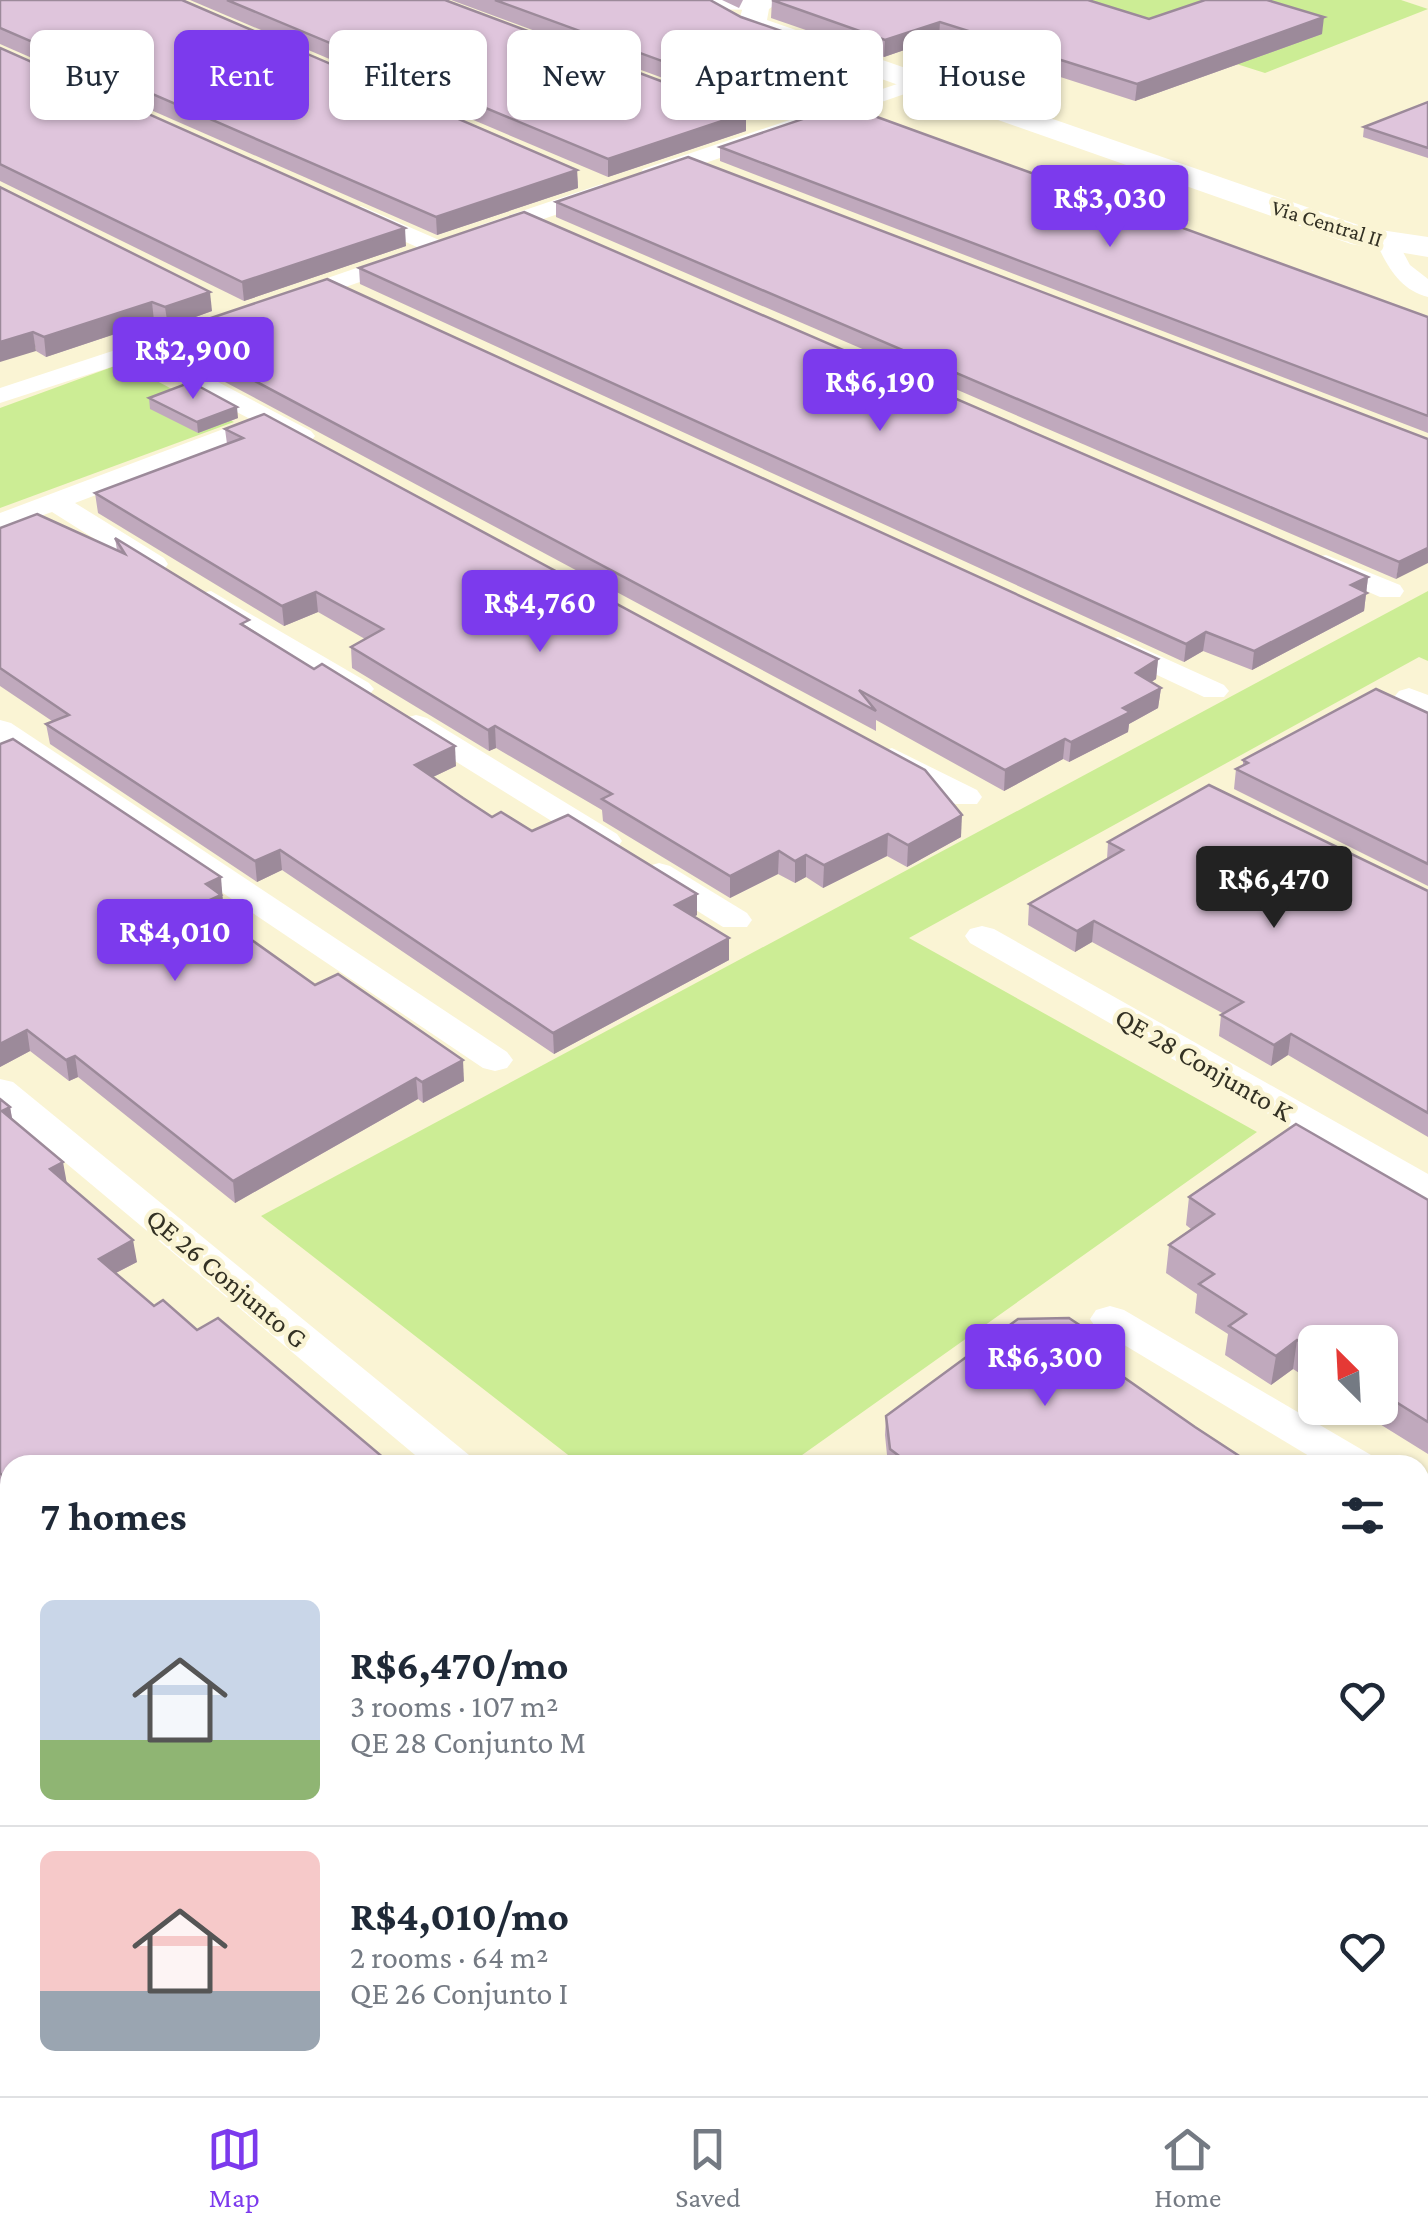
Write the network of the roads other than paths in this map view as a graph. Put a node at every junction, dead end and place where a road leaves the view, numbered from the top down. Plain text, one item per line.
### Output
1 (703, 2) edge
2 (759, 9) edge
3 (903, 78) edge
4 (745, 120) edge
5 (810, 120) edge
6 (879, 120) edge
7 (1019, 120) edge
8 (884, 122) edge
9 (777, 131) junction
10 (688, 161) junction
11 (572, 174) edge
12 (726, 176) edge
13 (608, 189) junction
14 (347, 207) edge
15 (527, 217) junction
16 (563, 232) edge
17 (1388, 242) junction
18 (1428, 247) edge
19 (438, 248) junction
20 (331, 284) junction
21 (1428, 290) edge
22 (209, 296) edge
23 (367, 300) edge
24 (244, 314) junction
25 (138, 350) junction
26 (4, 390) edge
27 (270, 420) junction
28 (323, 448) edge
29 (52, 501) junction
30 (0, 522) edge
31 (1300, 552) edge
32 (1390, 592) dead end
33 (1088, 633) edge
34 (1214, 691) dead end
35 (0, 729) edge
36 (862, 741) edge
37 (966, 798) dead end
38 (735, 920) dead end
39 (982, 936) dead end
40 (495, 1060) dead end
41 (0, 1090) edge
42 (1428, 1190) edge
43 (1110, 1319) dead end
44 (442, 1455) edge
45 (1339, 1455) edge

1 - 2 street
2 - 3 street, Via Central II
4 - 9 street
5 - 9 street
6 - 8 street
7 - 17 street, Via Central II
9 - 10 street
10 - 12 street
10 - 13 street
11 - 13 street
13 - 15 street
14 - 19 street
15 - 16 street
15 - 19 street
17 - 18 street, Via Central II
17 - 21 street
19 - 20 street
20 - 23 street
20 - 24 street
22 - 24 street
24 - 25 street
25 - 26 street
25 - 27 street
27 - 28 street
27 - 29 street
29 - 30 street
29 - 38 street
31 - 32 street
33 - 34 street
35 - 40 street
36 - 37 street
39 - 42 street, QE 28 Conjunto K
41 - 44 street, QE 26 Conjunto G
43 - 45 street

